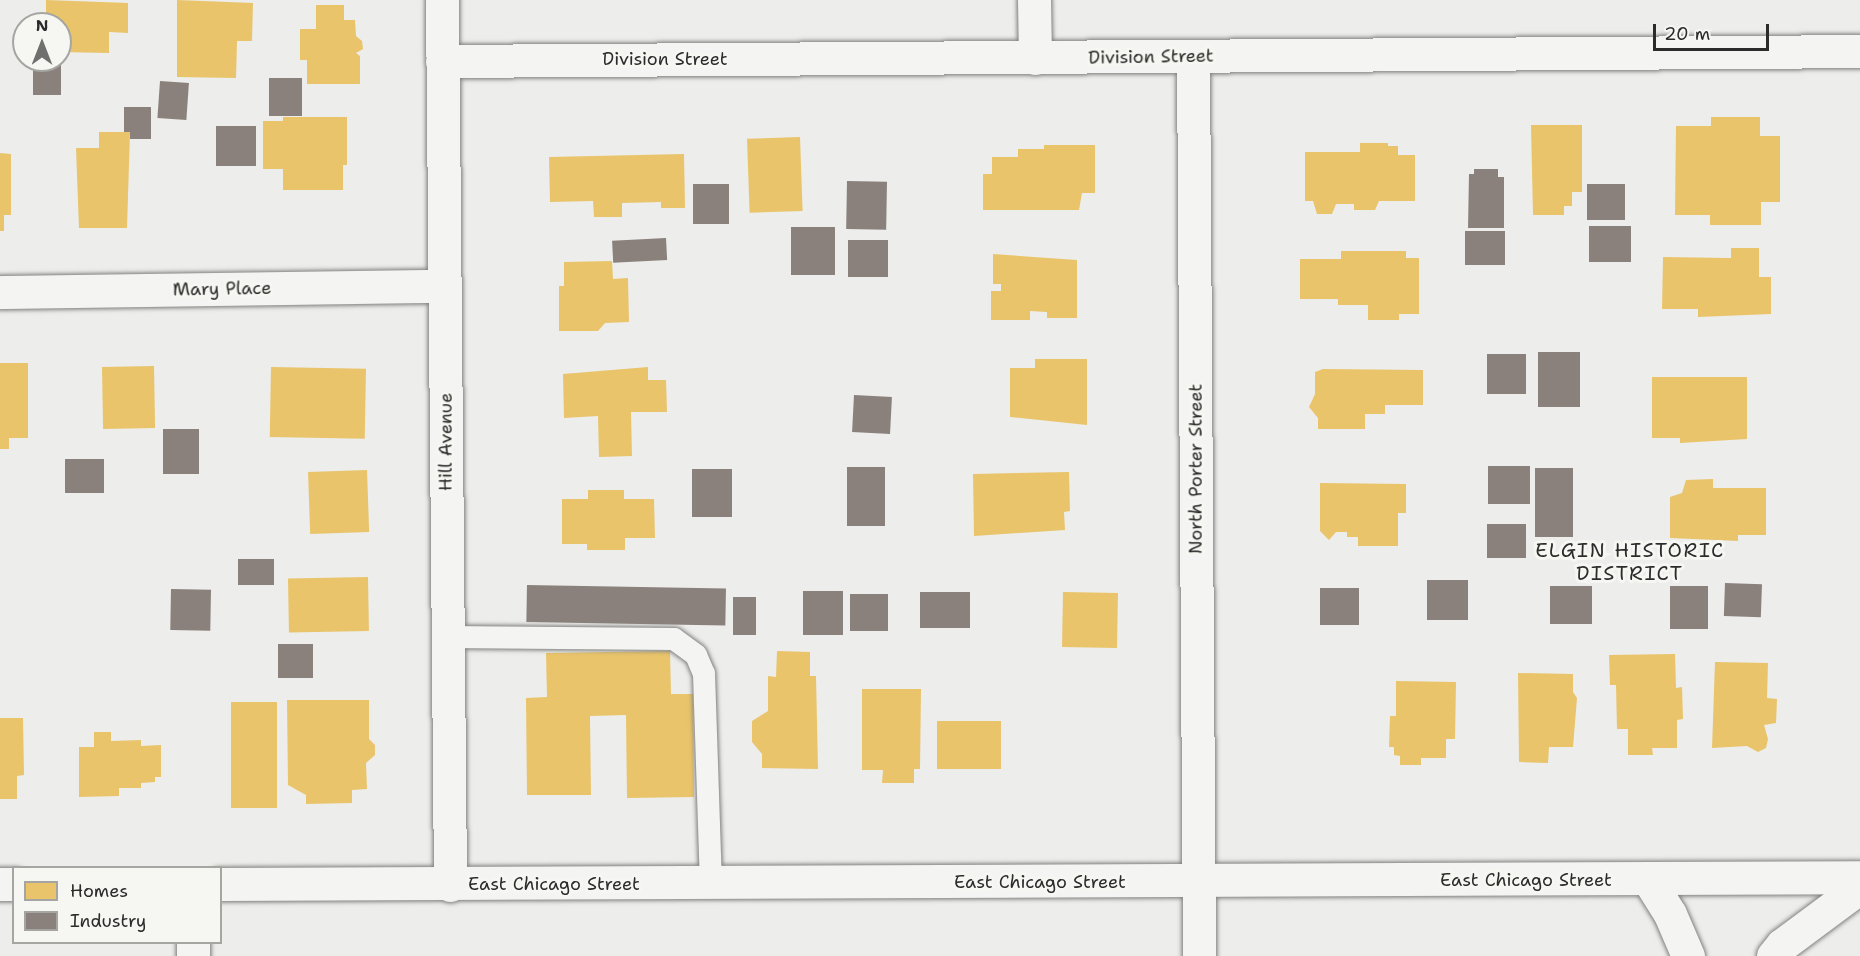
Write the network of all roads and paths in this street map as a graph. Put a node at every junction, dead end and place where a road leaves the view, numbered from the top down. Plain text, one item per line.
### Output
1 (442, 0) edge
2 (1034, 0) edge
3 (1860, 51) edge
4 (1193, 56) junction
5 (1035, 58) junction
6 (442, 61) junction
7 (444, 286) junction
8 (0, 292) edge
9 (447, 637) junction
10 (1860, 877) edge
11 (1648, 879) junction
12 (1198, 882) junction
13 (222, 884) edge
14 (711, 884) junction
15 (450, 885) junction
16 (1860, 887) edge
17 (1199, 956) edge
18 (1688, 956) edge
19 (1773, 956) edge

1 - 6 street, Hill Avenue
2 - 5 street
3 - 4 street, Division Street
4 - 5 street, Division Street
4 - 12 street, North Porter Street
5 - 6 street, Division Street
6 - 7 street, Hill Avenue
7 - 8 street, Mary Place
7 - 9 street, Hill Avenue
9 - 14 lane
9 - 15 street, Hill Avenue
10 - 11 street, East Chicago Street
11 - 12 street, East Chicago Street
11 - 18 street
12 - 14 street, East Chicago Street
12 - 17 street, North Porter Street
13 - 15 street, East Chicago Street
14 - 15 street, East Chicago Street
16 - 19 street

